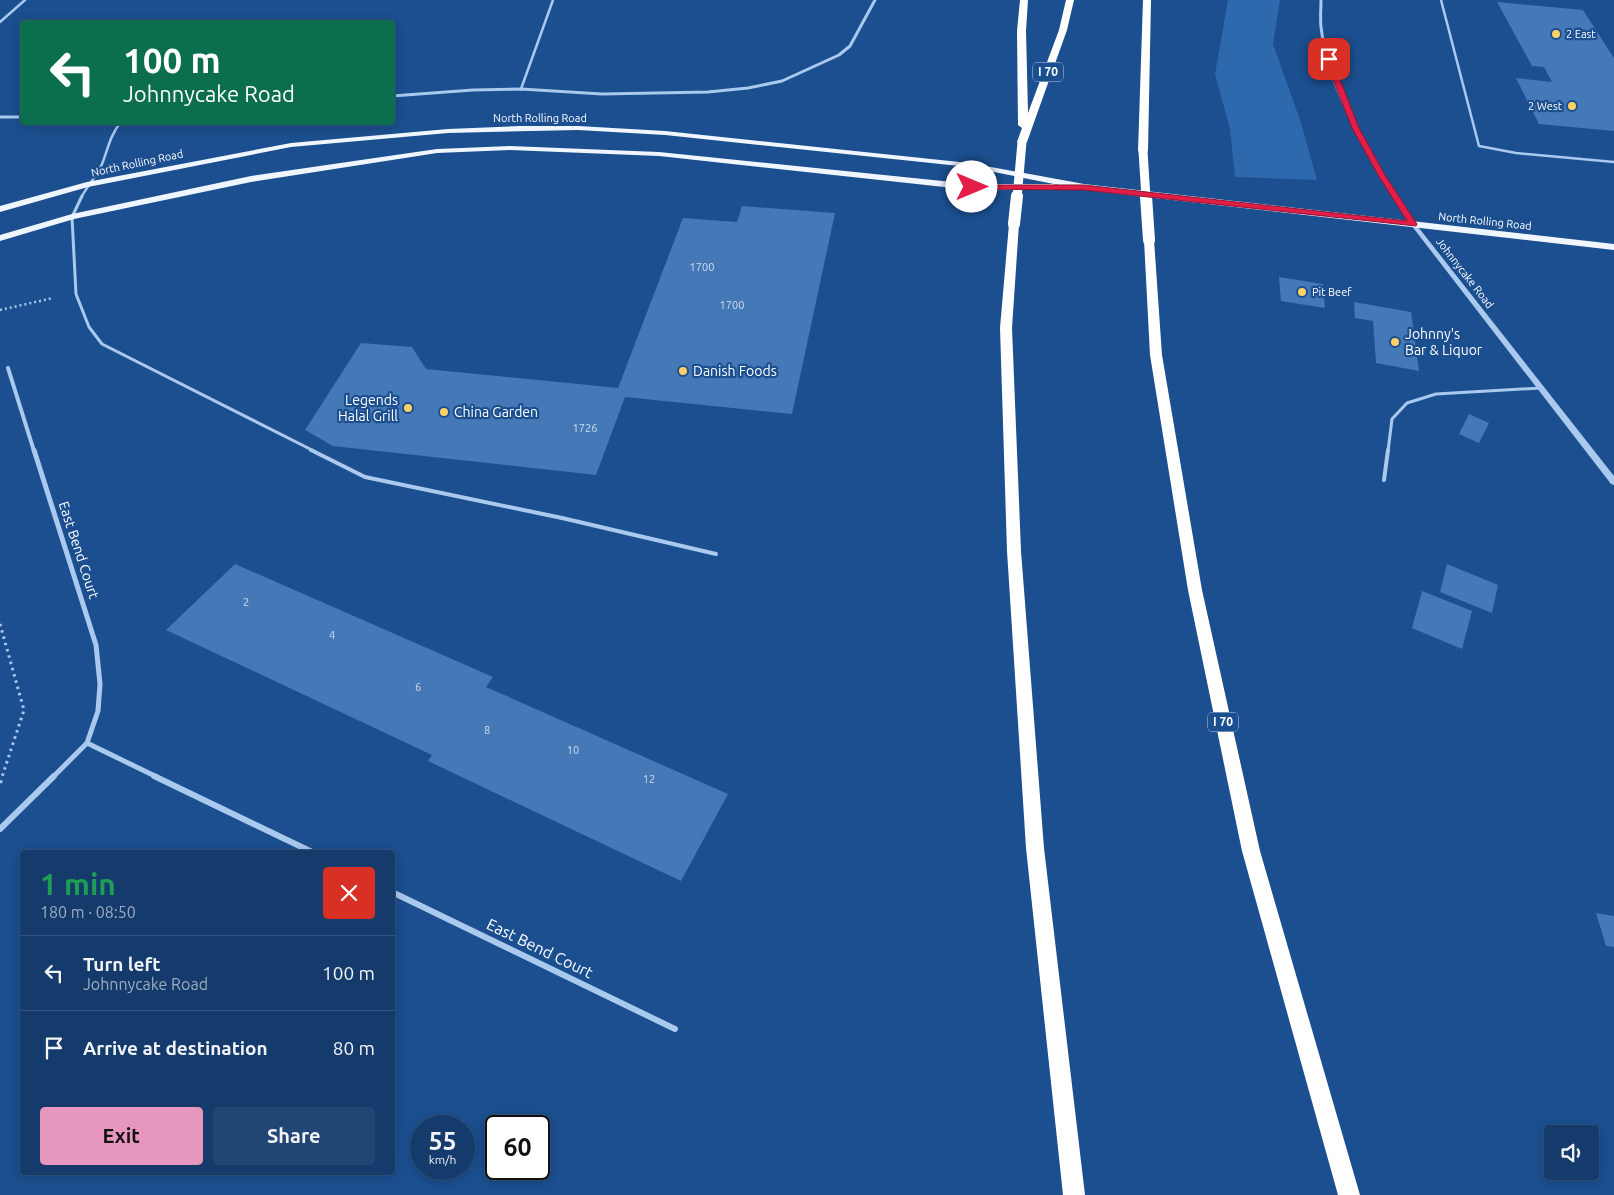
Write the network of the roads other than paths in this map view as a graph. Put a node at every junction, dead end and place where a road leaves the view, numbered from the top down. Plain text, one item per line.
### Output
1 (25, 0) edge
2 (553, 0) edge
3 (875, 0) edge
4 (1024, 0) edge
5 (1070, 0) edge
6 (1321, 0) edge
7 (1441, 0) edge
8 (1148, 2) edge
9 (0, 22) edge
10 (521, 89) junction
11 (395, 96) edge
12 (0, 117) edge
13 (20, 117) edge
14 (119, 125) edge
15 (1022, 142) junction
16 (1614, 162) edge
17 (87, 185) junction
18 (1084, 188) junction
19 (0, 209) edge
20 (72, 217) junction
21 (1413, 224) junction
22 (0, 238) edge
23 (1614, 247) edge
24 (8, 368) dead end
25 (1541, 388) junction
26 (1384, 480) dead end
27 (1614, 482) edge
28 (716, 554) dead end
29 (87, 743) junction
30 (0, 828) edge
31 (308, 850) edge
32 (395, 893) edge
33 (675, 1029) dead end
34 (1074, 1195) edge
35 (1349, 1195) edge

1 - 9 lane
2 - 10 lane
3 - 10 street
4 - 15 highway
5 - 15 highway, I 70
6 - 21 street, Johnnycake Road
7 - 16 lane
8 - 35 highway, I 70, bridge
10 - 11 street
12 - 13 street
14 - 17 lane
15 - 34 highway, I 70, bridge
17 - 18 main road, North Rolling Road
17 - 19 main road, North Rolling Road
17 - 20 lane
18 - 20 main road, North Rolling Road
18 - 21 main road, North Rolling Road
20 - 22 main road, North Rolling Road
20 - 28 lane
21 - 23 main road, North Rolling Road
21 - 25 street, Johnnycake Road
24 - 29 street, East Bend Court
25 - 26 lane
25 - 27 street, Johnnycake Road
29 - 30 street, East Bend Court
29 - 31 street
32 - 33 street, East Bend Court

